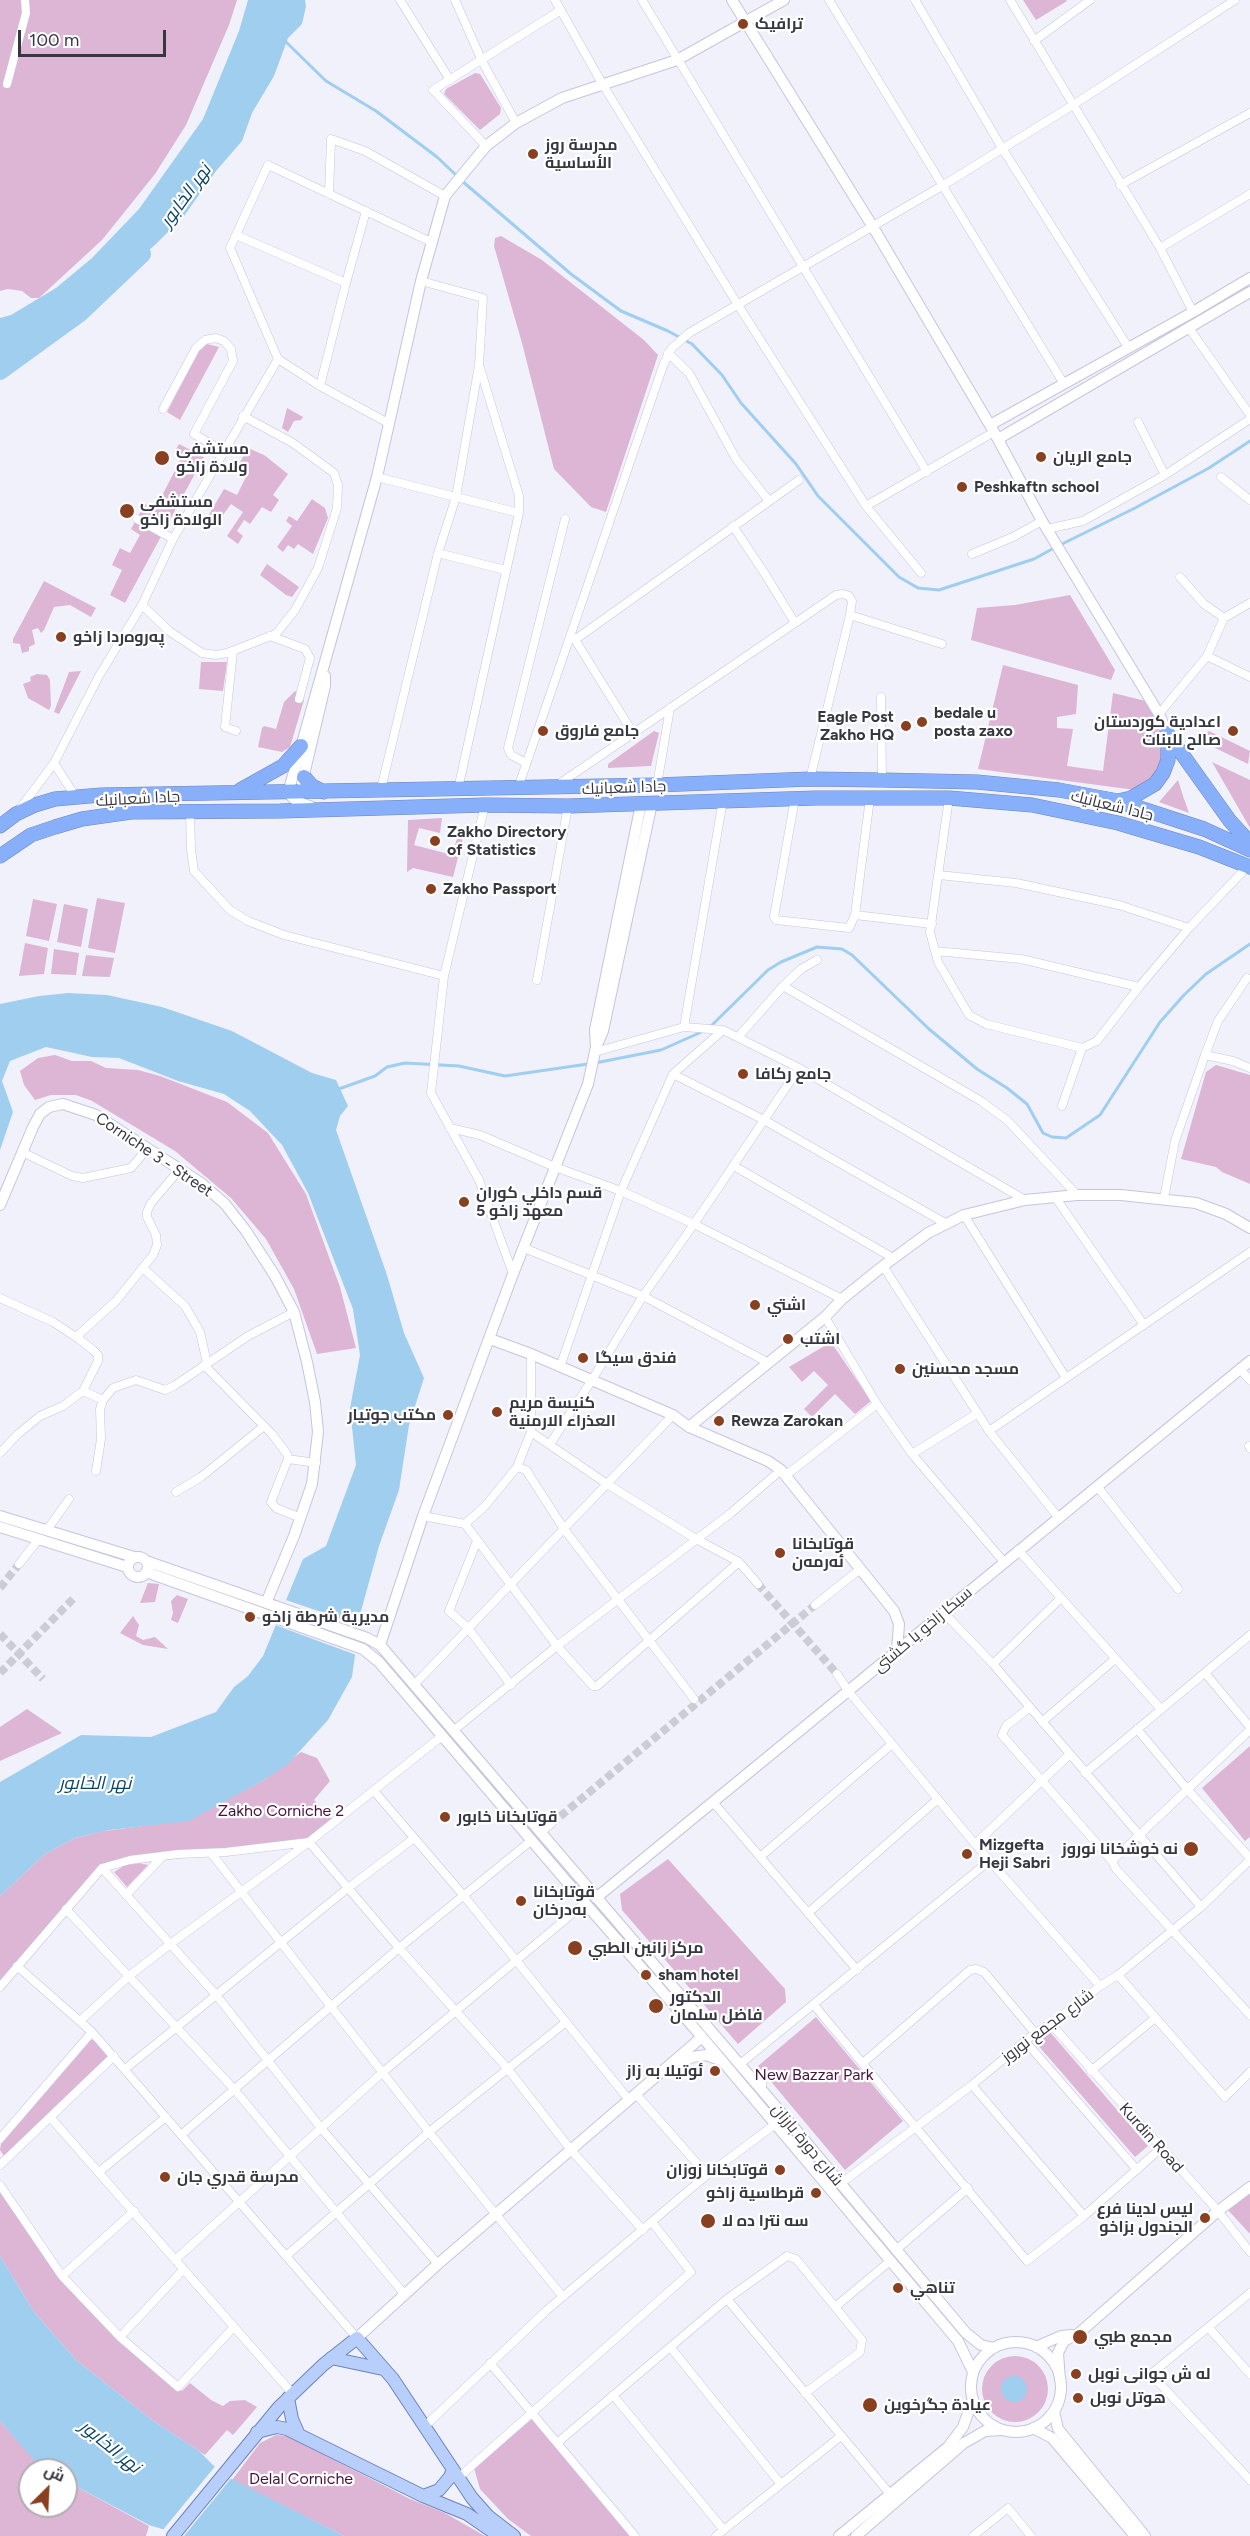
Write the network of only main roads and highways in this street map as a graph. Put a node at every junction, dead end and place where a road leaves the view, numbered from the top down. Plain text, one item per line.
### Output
1 (732, 0) edge
2 (784, 0) edge
3 (745, 23) junction
4 (1250, 278) edge
5 (1250, 292) edge
6 (994, 432) junction
7 (324, 673) junction
8 (1167, 732) junction
9 (301, 746) junction
10 (304, 777) junction
11 (324, 792) junction
12 (232, 794) junction
13 (294, 795) junction
14 (1116, 801) junction
15 (646, 803) junction
16 (321, 810) junction
17 (279, 812) junction
18 (0, 826) edge
19 (1250, 843) edge
20 (1250, 850) edge
21 (0, 856) edge
22 (1249, 866) edge
23 (0, 1205) edge
24 (1250, 1228) edge
25 (490, 1339) junction
26 (1250, 1361) edge
27 (689, 1427) junction
28 (0, 1516) edge
29 (0, 1527) edge
30 (131, 1562) junction
31 (146, 1566) junction
32 (266, 1603) junction
33 (279, 1612) junction
34 (380, 1646) junction
35 (897, 1651) junction
36 (536, 1837) junction
37 (599, 1902) junction
38 (702, 2037) junction
39 (721, 2060) junction
40 (666, 2068) junction
41 (1250, 2187) edge
42 (1078, 2334) junction
43 (357, 2338) junction
44 (1036, 2347) junction
45 (994, 2348) junction
46 (331, 2358) junction
47 (385, 2369) junction
48 (973, 2372) junction
49 (1060, 2380) junction
50 (290, 2396) junction
51 (973, 2399) junction
52 (1054, 2411) junction
53 (1033, 2428) junction
54 (1004, 2430) junction
55 (299, 2435) junction
56 (253, 2436) junction
57 (456, 2473) junction
58 (423, 2496) junction
59 (173, 2536) edge
60 (499, 2536) edge
61 (513, 2536) edge
62 (839, 2536) edge
63 (856, 2536) edge
64 (1135, 2536) edge
65 (1145, 2536) edge

1 - 3 main road
2 - 3 main road
3 - 6 main road
3 - 7 main road
4 - 6 main road
5 - 6 main road
6 - 8 main road
7 - 9 main road
7 - 10 main road
8 - 14 highway
8 - 19 highway
9 - 12 highway
9 - 13 main road
10 - 11 highway
10 - 13 main road
11 - 13 highway, جادا شعبانيك
11 - 14 highway, جادا شعبانيك
12 - 13 highway, جادا شعبانيك
12 - 18 highway, جادا شعبانيك
13 - 16 main road
13 - 17 main road
14 - 20 highway, جادا شعبانيك
15 - 16 highway, جادا شعبانيك
15 - 22 highway, جادا شعبانيك
15 - 25 main road
16 - 17 highway, جادا شعبانيك
17 - 21 highway, جادا شعبانيك
23 - 32 main road, Corniche 3 - Street
24 - 27 main road
25 - 27 main road
25 - 34 main road
26 - 35 main road, سیکا زاخو یا گشتى
27 - 35 main road
28 - 30 main road
29 - 30 main road
30 - 31 main road
30 - 31 main road
31 - 32 main road
31 - 33 main road
32 - 33 main road
33 - 34 main road
33 - 36 main road
34 - 36 main road
35 - 37 main road, سیکا زاخو یا گشتى
36 - 37 main road, شارع دورة بارزان
36 - 38 main road, شارع دورة بارزان
37 - 45 main road, شارع دورة بارزان
38 - 39 main road, شارع دورة بارزان
38 - 40 main road
39 - 40 main road
39 - 48 main road, شارع دورة بارزان
40 - 43 main road
41 - 42 main road
42 - 44 main road
42 - 49 main road
43 - 46 main road
43 - 47 main road
44 - 45 main road
44 - 49 main road
45 - 48 main road
46 - 47 main road
46 - 50 main road
47 - 57 main road
48 - 51 main road
49 - 52 main road
50 - 55 main road
50 - 56 main road
51 - 54 main road
51 - 62 main road
52 - 53 main road
52 - 65 main road
53 - 54 main road
53 - 64 main road
54 - 63 main road
55 - 56 main road
55 - 58 main road
56 - 59 main road
57 - 58 main road
57 - 61 main road
58 - 60 main road

